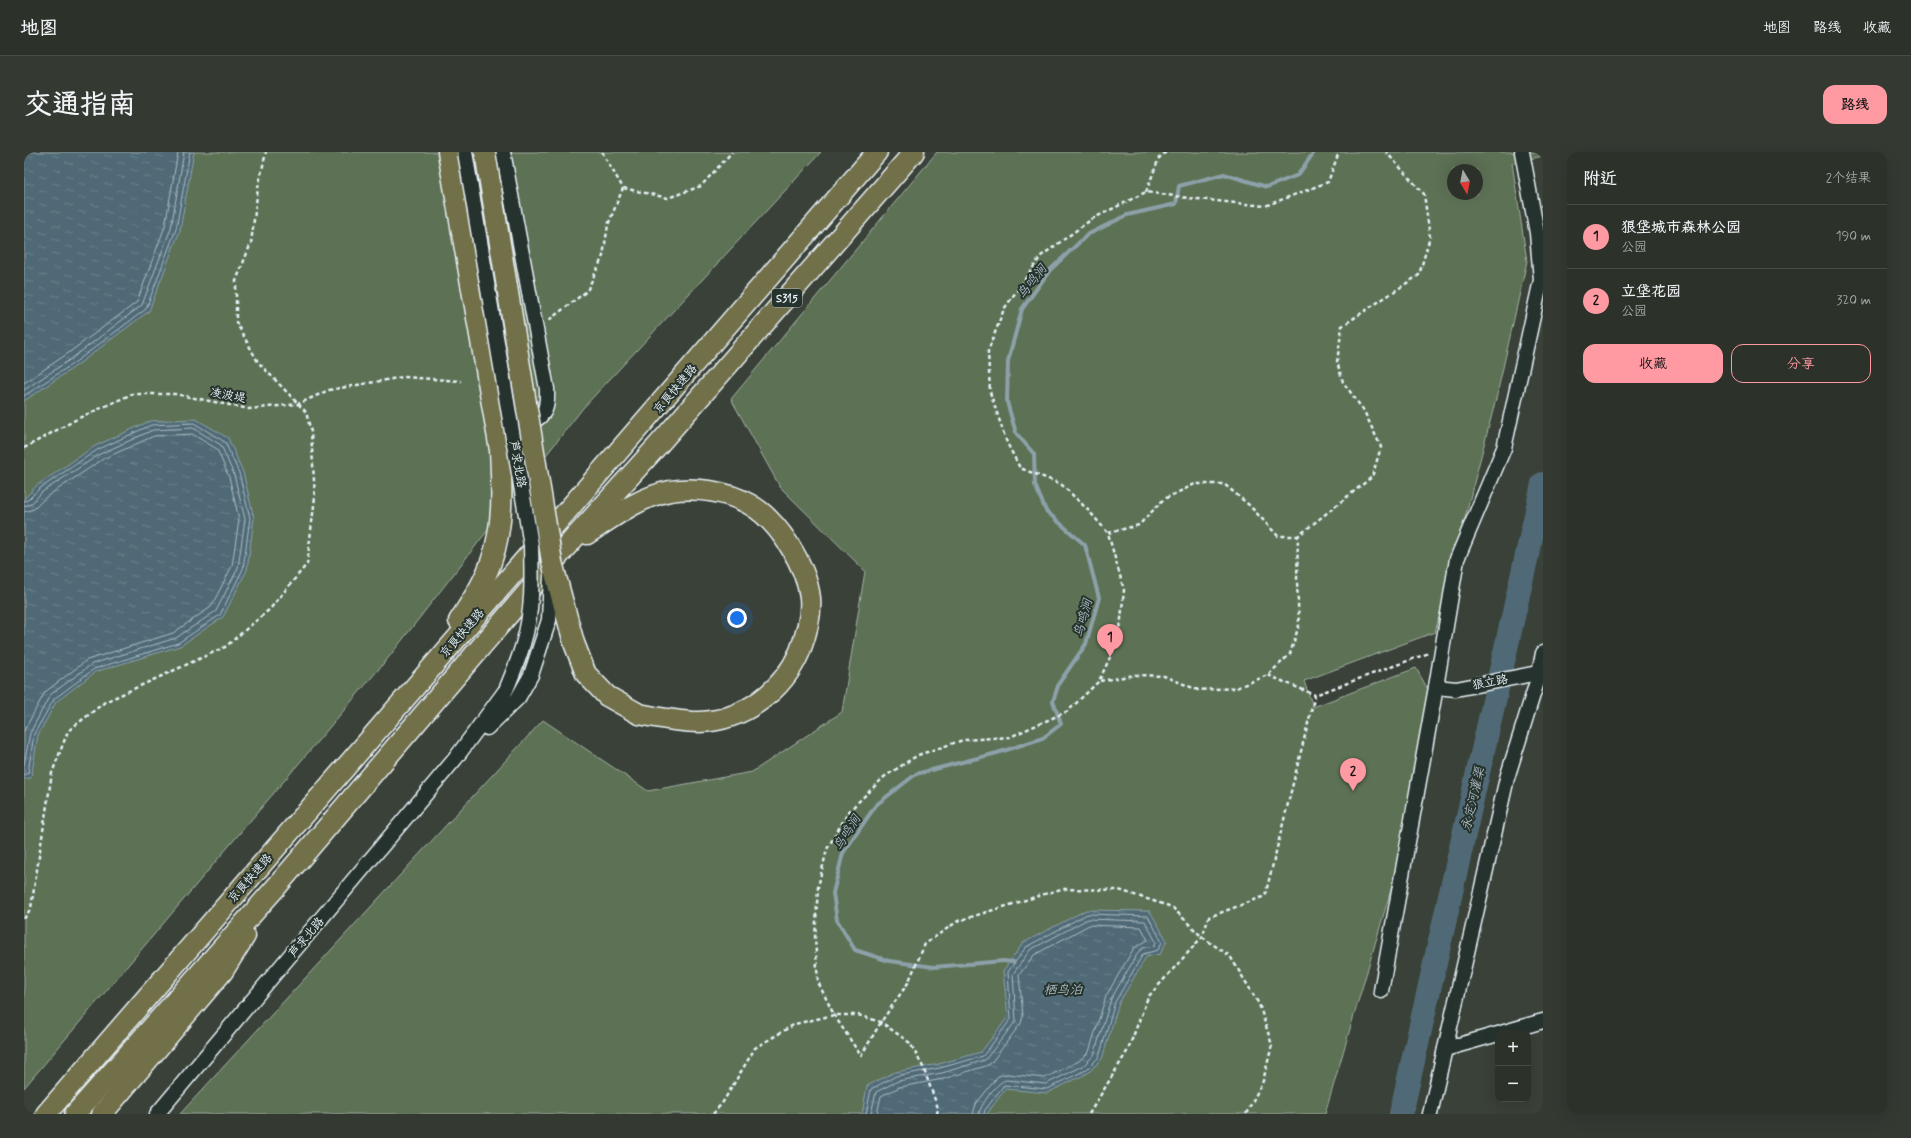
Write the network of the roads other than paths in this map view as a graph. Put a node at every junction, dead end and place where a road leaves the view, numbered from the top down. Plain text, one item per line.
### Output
1 (448, 152) edge
2 (465, 152) edge
3 (485, 152) edge
4 (503, 152) edge
5 (877, 152) edge
6 (914, 152) edge
7 (1522, 152) edge
8 (490, 392) junction
9 (566, 547) junction
10 (552, 562) junction
11 (1543, 653) edge
12 (1541, 672) edge
13 (425, 675) junction
14 (1436, 687) junction
15 (512, 694) junction
16 (277, 886) junction
17 (1382, 991) dead end
18 (1543, 1021) edge
19 (1510, 1030) edge
20 (1495, 1034) edge
21 (1445, 1049) junction
22 (46, 1114) edge
23 (75, 1114) edge
24 (102, 1114) edge
25 (157, 1114) edge
26 (1430, 1114) edge

1 - 8 highway
2 - 15 street, 芦求北路, bridge
3 - 10 highway, bridge
4 - 8 street
5 - 13 highway, 京良快速路 / S315
6 - 9 highway, 京良快速路 / S315
7 - 14 street
8 - 13 highway
9 - 10 highway, bridge
9 - 16 highway, 京良快速路
10 - 15 street, 芦求北路, bridge
11 - 12 street
12 - 14 street, 狼立路
12 - 21 street
13 - 22 highway, 京良快速路
14 - 17 street
15 - 25 street, 芦求北路
16 - 23 highway
16 - 24 highway
18 - 19 street
20 - 21 street
21 - 26 street

